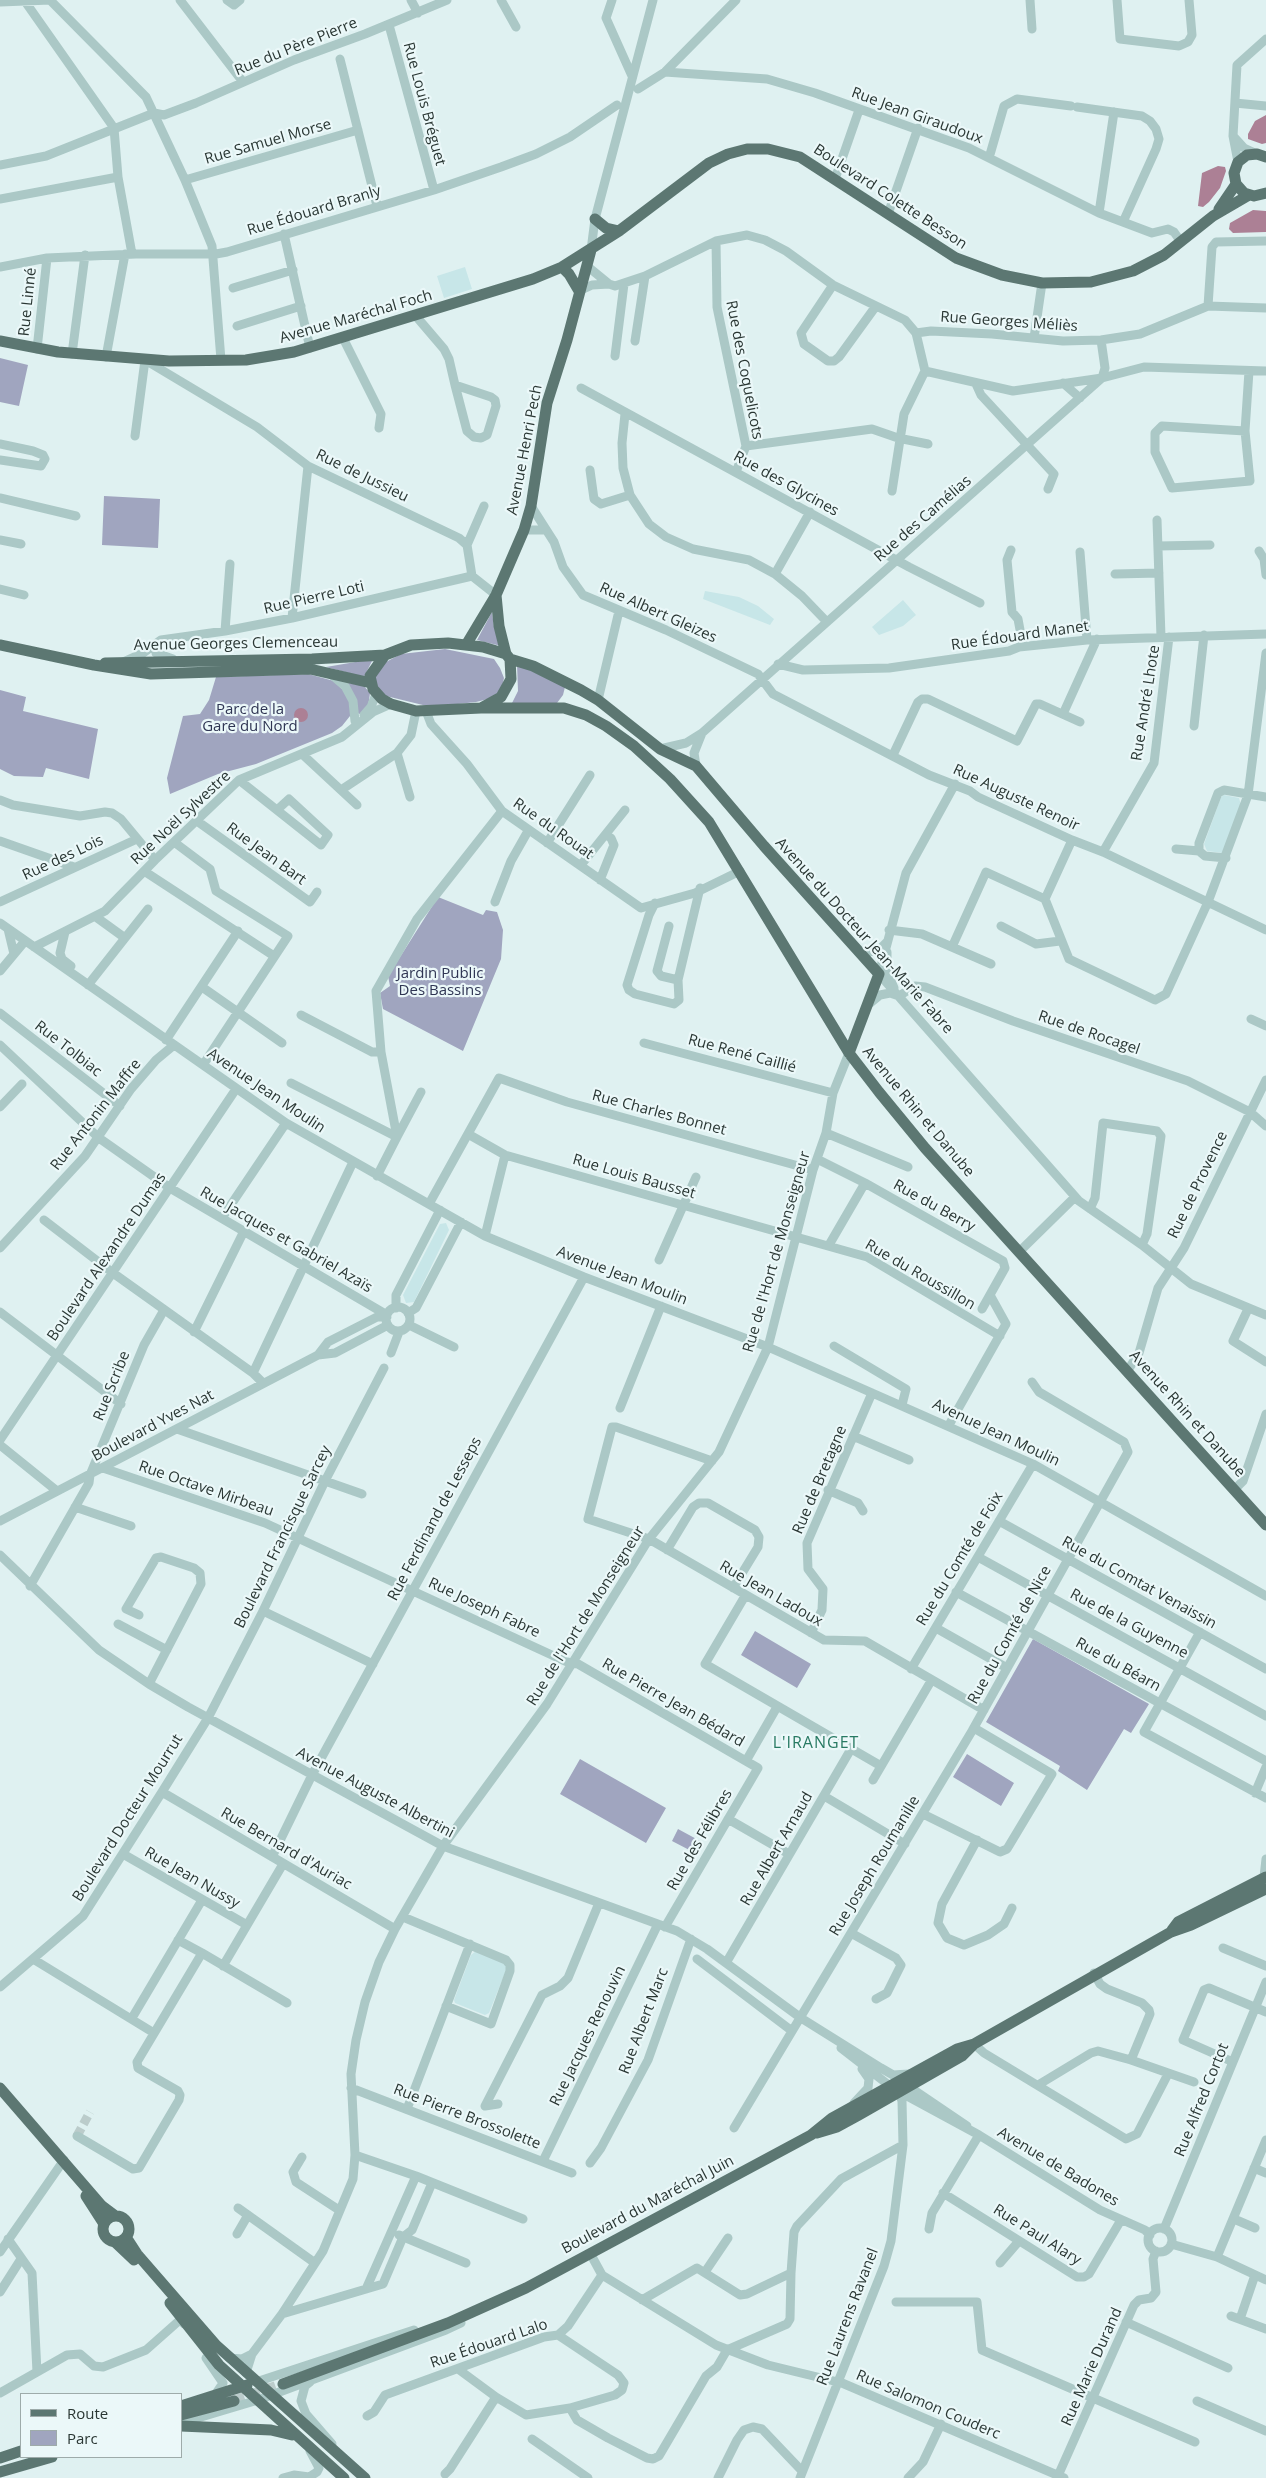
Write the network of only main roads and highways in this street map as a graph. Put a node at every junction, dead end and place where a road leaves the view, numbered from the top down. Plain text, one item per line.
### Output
1 (1263, 155) edge
2 (1236, 184) junction
3 (1260, 195) edge
4 (1213, 216) junction
5 (596, 219) road end
6 (619, 231) junction
7 (591, 250) junction
8 (573, 262) junction
9 (587, 266) junction
10 (562, 267) junction
11 (580, 291) junction
12 (0, 341) edge
13 (496, 594) junction
14 (0, 645) edge
15 (466, 645) junction
16 (385, 654) junction
17 (508, 657) junction
18 (88, 664) junction
19 (371, 683) junction
20 (481, 708) junction
21 (864, 1017) junction
22 (836, 1030) junction
23 (849, 1053) junction
24 (1266, 1525) edge
25 (1265, 1881) edge
26 (0, 2088) edge
27 (906, 2089) junction
28 (811, 2135) junction
29 (64, 2160) junction
30 (114, 2215) junction
31 (104, 2224) junction
32 (121, 2240) junction
33 (256, 2382) junction
34 (283, 2384) tunnel mouth
35 (242, 2386) junction
36 (234, 2400) tunnel mouth
37 (182, 2406) edge
38 (182, 2415) edge
39 (182, 2425) edge
40 (300, 2439) junction
41 (20, 2453) edge
42 (0, 2458) edge
43 (36, 2458) edge
44 (48, 2458) edge
45 (5, 2470) edge
46 (344, 2478) edge
47 (365, 2478) edge

1 - 2 main road
2 - 3 main road
2 - 4 main road, Boulevard Colette Besson
3 - 4 main road, Boulevard Colette Besson
4 - 6 main road, Boulevard Colette Besson
5 - 6 main road
6 - 7 main road, Boulevard Colette Besson
7 - 8 main road, Avenue Maréchal Foch
7 - 9 main road, Avenue Henri Pech
8 - 9 main road
8 - 10 main road, Avenue Maréchal Foch
9 - 11 main road, Avenue Henri Pech
10 - 11 main road
10 - 12 main road, Avenue Maréchal Foch
11 - 13 main road, Avenue Henri Pech
13 - 15 main road, Avenue Henri Pech
13 - 17 main road, Avenue Henri Pech
14 - 18 main road, Avenue Georges Clemenceau
15 - 16 main road, Avenue Georges Clemenceau
15 - 17 main road, Avenue du Docteur Jean-Marie Fabre
16 - 18 main road, Avenue Georges Clemenceau
16 - 19 main road
17 - 20 main road, Avenue Henri Pech
17 - 21 main road, Avenue du Docteur Jean-Marie Fabre
18 - 19 main road, Avenue Georges Clemenceau
19 - 20 main road, Avenue Rhin et Danube
20 - 22 main road, Avenue Rhin et Danube
21 - 22 main road
21 - 23 main road
22 - 23 main road, Avenue Rhin et Danube
23 - 24 main road, Avenue Rhin et Danube
25 - 27 main road
26 - 29 main road
27 - 28 main road
27 - 28 main road
28 - 34 main road, Boulevard du Maréchal Juin
29 - 30 main road
29 - 31 main road
30 - 31 main road
30 - 32 main road
31 - 32 main road
32 - 33 main road
32 - 35 main road
33 - 35 main road
33 - 47 main road
35 - 37 main road
35 - 40 main road
36 - 38 main road
39 - 40 main road
40 - 46 main road
41 - 42 main road
43 - 45 main road
44 - 45 main road

